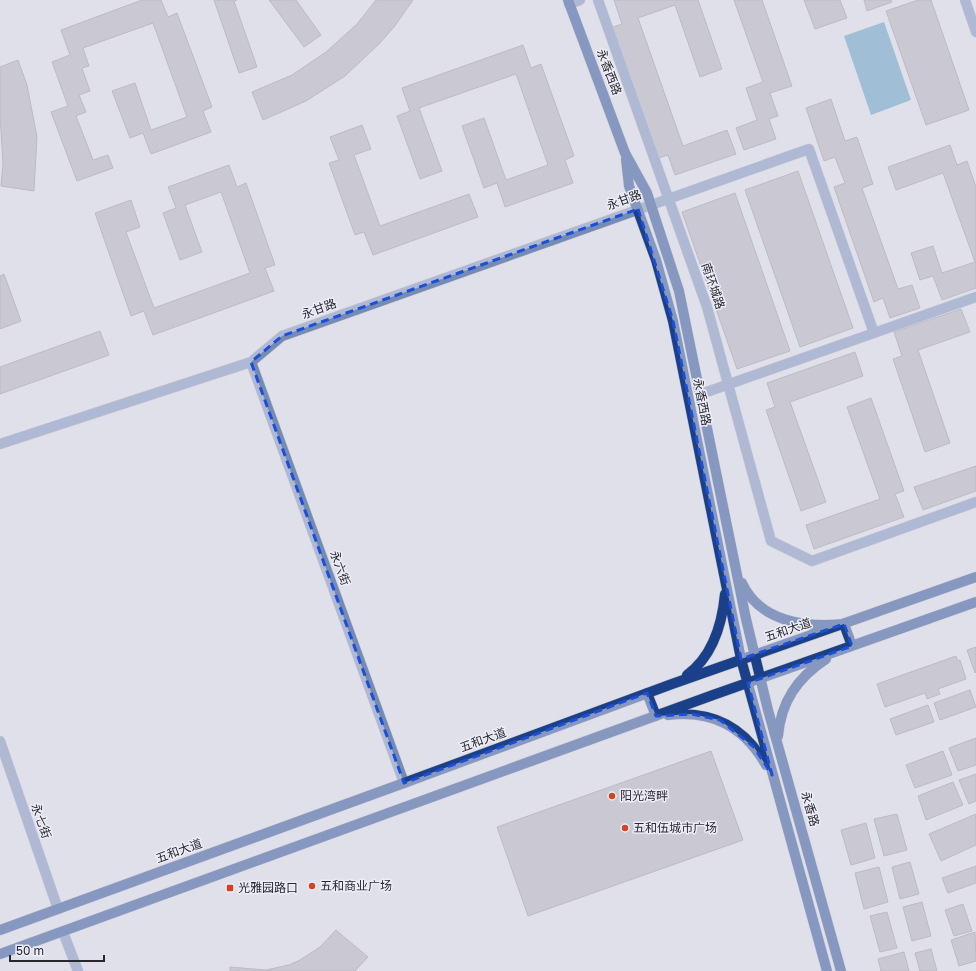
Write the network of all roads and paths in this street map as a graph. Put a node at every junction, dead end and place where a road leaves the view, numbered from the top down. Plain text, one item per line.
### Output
1 (580, 0) edge
2 (598, 0) edge
3 (965, 0) edge
4 (569, 2) edge
5 (976, 32) edge
6 (626, 153) junction
7 (668, 198) junction
8 (651, 204) junction
9 (638, 209) junction
10 (976, 298) edge
11 (874, 333) junction
12 (252, 362) junction
13 (728, 385) junction
14 (701, 394) junction
15 (0, 444) edge
16 (976, 502) edge
17 (737, 574) junction
18 (976, 577) edge
19 (726, 586) junction
20 (976, 602) edge
21 (844, 624) junction
22 (852, 646) junction
23 (839, 650) junction
24 (755, 654) junction
25 (741, 659) junction
26 (761, 678) junction
27 (748, 683) junction
28 (672, 684) junction
29 (647, 693) junction
30 (657, 716) junction
31 (0, 742) edge
32 (779, 750) junction
33 (772, 775) junction
34 (404, 783) junction
35 (58, 909) junction
36 (0, 930) edge
37 (63, 932) junction
38 (0, 954) edge
39 (78, 971) edge
40 (826, 971) edge
41 (841, 971) edge

1 - 4 street
2 - 7 street, 南环城路
3 - 5 street
4 - 6 main road, 永香西路
6 - 8 main road, 永香西路
6 - 9 main road, 永香西路
7 - 8 street, 永甘路
7 - 11 street, 永甘路
7 - 13 street, 南环城路
8 - 9 street, 永甘路
8 - 14 main road, 永香西路
9 - 12 street, 永甘路
9 - 19 main road, 永香西路
10 - 11 street
11 - 13 street
12 - 15 street, 永甘路
12 - 34 street, 永六街
13 - 14 street
13 - 16 street, 南环城路
14 - 17 main road, 永香西路
17 - 21 main road
17 - 24 main road, 永香西路
18 - 21 main road, 五和大道
19 - 25 main road, 永香西路
19 - 28 main road
20 - 22 main road
21 - 22 main road
21 - 24 main road, 五和大道
22 - 23 main road
23 - 26 main road
23 - 32 main road
24 - 25 main road, 五和大道
24 - 26 main road, 永香路
25 - 27 main road
25 - 28 main road, 五和大道
26 - 27 main road
26 - 32 main road, 永香路
27 - 30 main road
27 - 33 main road
28 - 29 main road, 五和大道
29 - 30 main road
29 - 34 main road, 五和大道
30 - 33 main road
30 - 37 main road
31 - 35 street, 永七街
32 - 41 main road, 永香路
33 - 40 main road
34 - 35 main road, 五和大道
35 - 36 main road, 五和大道
37 - 38 main road
37 - 39 street

